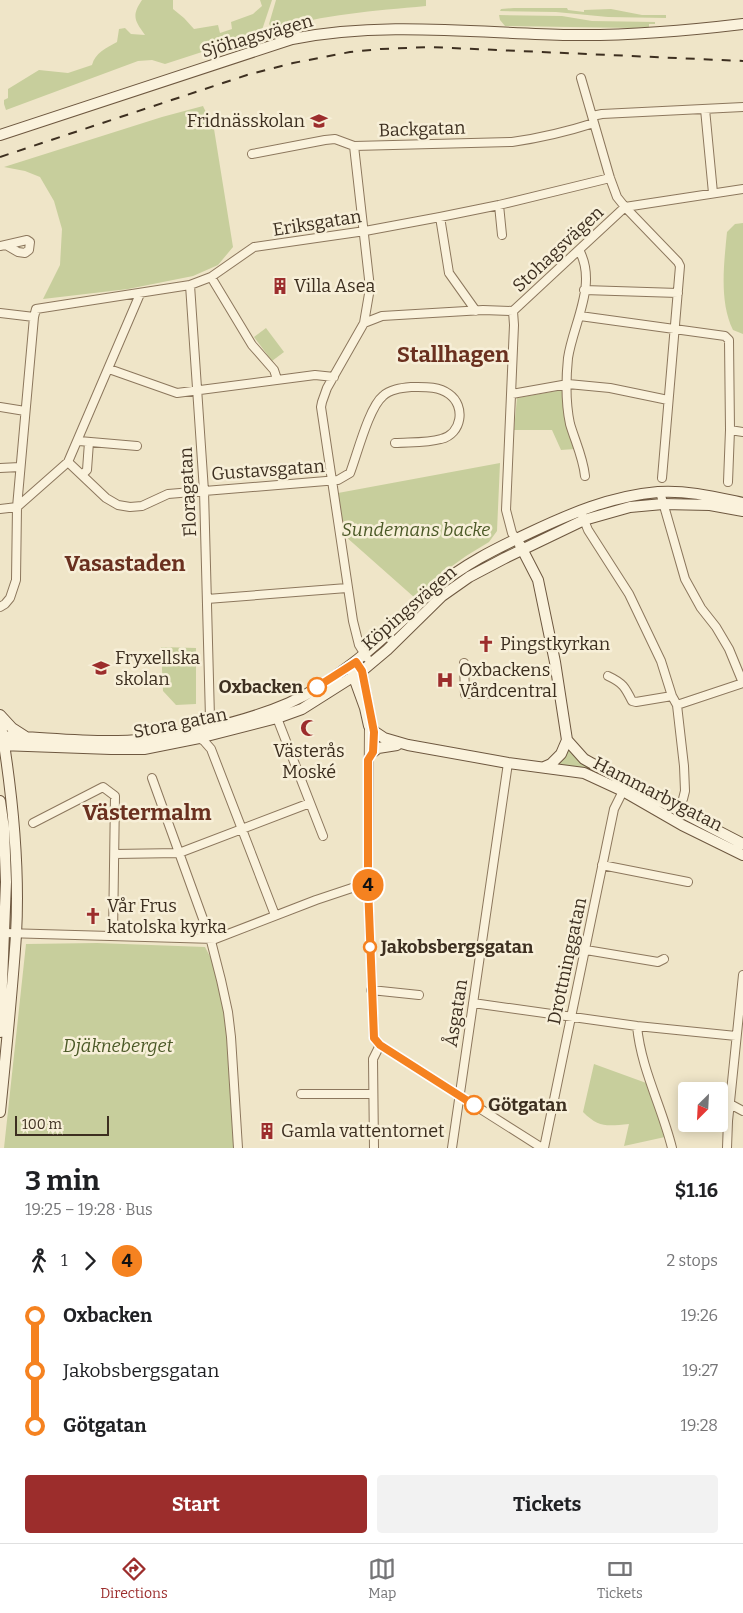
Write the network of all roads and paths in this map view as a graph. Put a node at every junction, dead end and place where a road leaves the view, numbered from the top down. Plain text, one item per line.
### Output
1 (743, 24) edge
2 (581, 78) dead end
3 (743, 107) edge
4 (705, 109) junction
5 (593, 120) junction
6 (0, 136) edge
7 (354, 146) junction
8 (252, 154) dead end
9 (610, 178) junction
10 (743, 189) edge
11 (713, 194) junction
12 (499, 205) junction
13 (625, 207) junction
14 (440, 217) junction
15 (365, 231) junction
16 (502, 235) dead end
17 (579, 250) junction
18 (211, 277) junction
19 (190, 285) junction
20 (584, 290) junction
21 (140, 294) junction
22 (678, 294) junction
23 (476, 311) junction
24 (513, 311) junction
25 (0, 313) edge
26 (35, 313) junction
27 (580, 316) junction
28 (364, 323) junction
29 (676, 329) junction
30 (109, 369) junction
31 (334, 377) junction
32 (277, 379) junction
33 (568, 384) junction
34 (197, 390) junction
35 (512, 394) junction
36 (668, 400) junction
37 (0, 407) edge
38 (25, 411) junction
39 (730, 430) junction
40 (743, 432) edge
41 (79, 441) junction
42 (90, 442) junction
43 (395, 443) dead end
44 (137, 446) dead end
45 (68, 462) junction
46 (20, 467) junction
47 (0, 468) edge
48 (82, 475) junction
49 (585, 476) dead end
50 (662, 478) dead end
51 (332, 481) junction
52 (728, 482) dead end
53 (204, 491) junction
54 (660, 492) junction
55 (743, 503) edge
56 (663, 504) junction
57 (17, 507) junction
58 (0, 509) edge
59 (581, 510) junction
60 (743, 511) edge
61 (584, 520) junction
62 (516, 539) junction
63 (524, 549) junction
64 (348, 588) junction
65 (207, 599) junction
66 (0, 607) edge
67 (364, 654) junction
68 (372, 663) junction
69 (464, 663) dead end
70 (355, 669) junction
71 (608, 676) dead end
72 (743, 683) edge
73 (332, 691) junction
74 (560, 692) junction
75 (672, 696) junction
76 (360, 697) junction
77 (677, 705) junction
78 (0, 715) edge
79 (277, 718) junction
80 (0, 719) edge
81 (208, 727) junction
82 (372, 729) junction
83 (199, 738) junction
84 (567, 740) junction
85 (1, 741) edge
86 (25, 742) junction
87 (408, 745) junction
88 (0, 756) edge
89 (370, 756) junction
90 (508, 763) junction
91 (544, 767) junction
92 (152, 778) dead end
93 (9, 780) junction
94 (625, 787) junction
95 (683, 799) dead end
96 (0, 801) edge
97 (310, 803) junction
98 (33, 823) dead end
99 (242, 829) junction
100 (323, 836) dead end
101 (743, 844) edge
102 (179, 853) junction
103 (115, 854) junction
104 (743, 855) edge
105 (602, 865) junction
106 (688, 882) dead end
107 (368, 886) junction
108 (275, 915) junction
109 (5, 933) junction
110 (16, 933) junction
111 (113, 936) junction
112 (210, 939) junction
113 (586, 950) junction
114 (664, 959) dead end
115 (743, 975) edge
116 (371, 990) junction
117 (419, 995) dead end
118 (473, 1003) junction
119 (570, 1016) junction
120 (637, 1026) junction
121 (0, 1032) edge
122 (736, 1036) junction
123 (380, 1045) junction
124 (2, 1060) edge
125 (301, 1094) dead end
126 (373, 1094) junction
127 (460, 1095) junction
128 (730, 1104) junction
129 (743, 1111) edge
130 (0, 1112) edge
131 (238, 1148) edge
132 (374, 1148) edge
133 (452, 1148) edge
134 (543, 1148) edge
135 (672, 1148) edge
136 (728, 1148) edge

1 - 6 main road, Sjöhagsvägen
2 - 5 street
3 - 4 street, Backgatan
4 - 5 street, Backgatan
4 - 11 street
5 - 7 street, Backgatan
5 - 9 street
7 - 8 street, Backgatan
7 - 15 street
9 - 12 street, Eriksgatan
9 - 13 street
10 - 11 street, Stohagsvägen
11 - 13 street, Stohagsvägen
12 - 14 street, Eriksgatan
12 - 16 street
13 - 17 street, Stohagsvägen
13 - 22 street
14 - 15 street, Eriksgatan
14 - 23 street
15 - 18 street, Eriksgatan
15 - 28 street
17 - 20 street
17 - 24 street, Stohagsvägen
18 - 19 street, Eriksgatan
18 - 32 street
19 - 21 street, Eriksgatan
19 - 34 street, Floragatan
20 - 22 street
20 - 27 street
21 - 26 street, Eriksgatan
21 - 30 street
22 - 29 street
23 - 24 street, Stohagsvägen
23 - 28 street, Stohagsvägen
24 - 35 street
25 - 26 street, Eriksgatan
26 - 38 street
27 - 29 street
27 - 33 street
28 - 31 street
29 - 36 street
29 - 39 street
30 - 34 street
30 - 41 street
31 - 32 street
31 - 51 street
32 - 34 street
33 - 35 street
33 - 36 street
33 - 49 street
34 - 53 street, Floragatan
35 - 62 street
36 - 50 street
37 - 38 street
38 - 46 street
39 - 40 street
39 - 52 street
41 - 42 street
41 - 45 street
42 - 44 street
42 - 48 street
43 - 51 street, Gustavsgatan
45 - 48 street, Gustavsgatan
45 - 57 street
46 - 47 street
46 - 57 street
48 - 53 street, Gustavsgatan
51 - 53 street, Gustavsgatan
51 - 64 street
53 - 65 street, Floragatan
54 - 55 main road, Köpingsvägen
54 - 56 street
54 - 59 main road, Köpingsvägen
56 - 60 main road, Köpingsvägen
56 - 61 main road, Köpingsvägen
56 - 72 street
57 - 58 street
57 - 66 street
59 - 61 street
59 - 62 main road, Köpingsvägen
61 - 63 main road, Köpingsvägen
61 - 75 street
62 - 63 main road
62 - 67 main road, Köpingsvägen
63 - 68 main road, Köpingsvägen
63 - 74 main road
64 - 65 street
64 - 67 street
65 - 81 street, Floragatan
67 - 68 street
67 - 70 main road, Köpingsvägen
68 - 70 main road, Köpingsvägen
69 - 74 street
70 - 73 main road, Stora gatan
70 - 76 main road
70 - 81 main road, Stora gatan
70 - 82 street
71 - 75 street
72 - 77 street
73 - 76 main road
73 - 79 main road, Stora gatan
74 - 84 main road
75 - 77 street
76 - 82 main road
77 - 95 street
78 - 86 main road
79 - 83 main road, Stora gatan
79 - 97 street
80 - 85 main road
81 - 86 main road, Stora gatan
82 - 87 main road, Hammarbygatan
82 - 89 street
83 - 86 main road, Stora gatan
83 - 99 street
84 - 91 main road
84 - 94 main road, Hammarbygatan
85 - 86 main road, Stora gatan
85 - 93 main road
86 - 93 main road
87 - 89 main road, Hammarbygatan
87 - 90 main road, Hammarbygatan
88 - 93 main road
89 - 107 street
90 - 91 main road, Hammarbygatan
90 - 118 street, Åsgatan
91 - 94 main road, Hammarbygatan
92 - 102 street
93 - 110 main road
94 - 101 main road, Hammarbygatan
94 - 104 main road, Hammarbygatan
94 - 105 street, Drottninggatan
96 - 109 main road
97 - 99 street
97 - 100 street
98 - 103 street
99 - 102 street
99 - 108 street
102 - 103 street
102 - 112 street
103 - 111 street
105 - 106 street
105 - 113 street, Drottninggatan
107 - 108 street
107 - 116 street
108 - 112 street
109 - 110 street
109 - 121 main road
110 - 111 street
110 - 124 main road
111 - 112 street
112 - 131 street
113 - 114 street
113 - 119 street, Drottninggatan
115 - 122 street
116 - 117 street
116 - 123 street
118 - 119 street
118 - 127 street, Åsgatan
119 - 120 street
119 - 134 street, Drottninggatan
120 - 122 street
120 - 135 street
122 - 128 street
123 - 126 street
123 - 127 street
124 - 130 main road
125 - 126 street
126 - 132 street
127 - 133 street, Åsgatan
127 - 134 street
128 - 129 street
128 - 136 street

